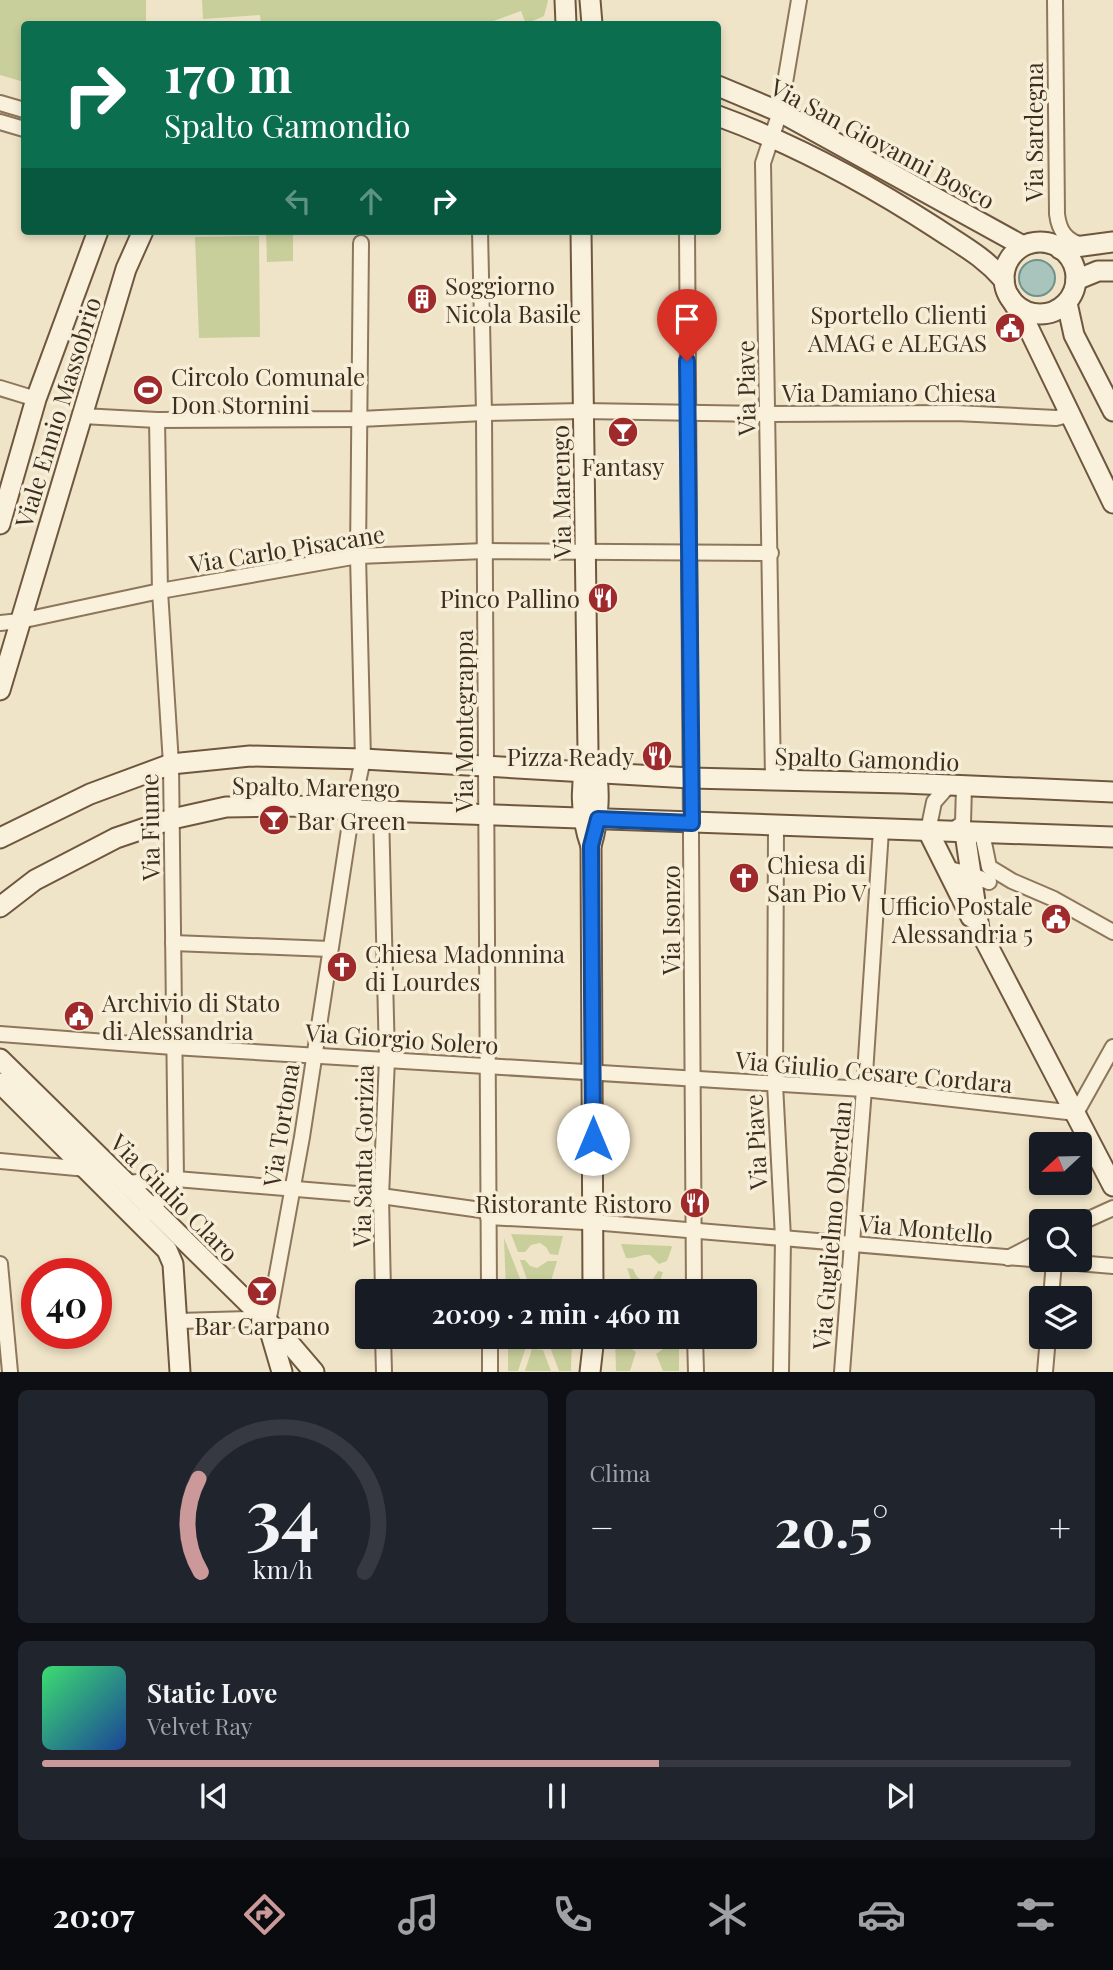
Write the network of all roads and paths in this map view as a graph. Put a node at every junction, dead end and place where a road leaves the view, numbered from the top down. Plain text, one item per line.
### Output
1 (799, 0) edge
2 (1055, 0) edge
3 (565, 2) edge
4 (561, 21) edge
5 (568, 21) edge
6 (721, 87) edge
7 (0, 103) edge
8 (21, 109) edge
9 (780, 113) junction
10 (721, 117) edge
11 (0, 122) edge
12 (21, 128) edge
13 (773, 139) junction
14 (97, 235) edge
15 (140, 235) edge
16 (480, 235) edge
17 (581, 235) edge
18 (687, 235) edge
19 (1113, 242) edge
20 (361, 243) dead end
21 (1023, 246) junction
22 (1087, 246) junction
23 (1060, 248) junction
24 (1113, 271) edge
25 (1076, 280) junction
26 (1006, 288) junction
27 (1067, 303) junction
28 (0, 388) edge
29 (36, 399) junction
30 (583, 411) junction
31 (1113, 411) edge
32 (484, 413) junction
33 (687, 413) junction
34 (768, 414) junction
35 (1069, 415) junction
36 (82, 416) junction
37 (359, 419) junction
38 (157, 420) junction
39 (1113, 503) edge
40 (0, 524) edge
41 (485, 551) junction
42 (585, 552) junction
43 (688, 553) junction
44 (771, 553) junction
45 (358, 556) junction
46 (160, 591) junction
47 (20, 621) junction
48 (0, 623) edge
49 (0, 690) edge
50 (363, 759) junction
51 (171, 764) junction
52 (486, 767) junction
53 (590, 773) junction
54 (690, 778) junction
55 (773, 779) junction
56 (956, 785) junction
57 (1113, 792) edge
58 (352, 810) junction
59 (381, 811) junction
60 (486, 815) junction
61 (172, 819) junction
62 (582, 819) junction
63 (692, 823) junction
64 (776, 827) junction
65 (881, 830) junction
66 (928, 831) junction
67 (965, 831) junction
68 (1113, 837) edge
69 (0, 838) edge
70 (945, 868) junction
71 (970, 874) junction
72 (1012, 881) junction
73 (989, 882) junction
74 (973, 894) junction
75 (0, 907) edge
76 (979, 929) junction
77 (1113, 932) edge
78 (173, 943) junction
79 (330, 949) junction
80 (0, 1034) edge
81 (173, 1047) junction
82 (1113, 1047) edge
83 (314, 1055) junction
84 (0, 1059) edge
85 (387, 1059) junction
86 (486, 1066) junction
87 (592, 1071) junction
88 (693, 1078) junction
89 (0, 1083) edge
90 (775, 1084) junction
91 (864, 1089) junction
92 (1076, 1114) junction
93 (0, 1161) edge
94 (87, 1168) junction
95 (176, 1179) junction
96 (125, 1183) junction
97 (1113, 1186) edge
98 (293, 1188) junction
99 (382, 1196) junction
100 (1113, 1208) edge
101 (145, 1214) junction
102 (488, 1214) junction
103 (1092, 1218) edge
104 (593, 1222) junction
105 (692, 1230) junction
106 (783, 1238) junction
107 (851, 1244) junction
108 (1029, 1247) edge
109 (1006, 1259) junction
110 (1029, 1260) edge
111 (0, 1264) edge
112 (1092, 1265) edge
113 (1113, 1266) edge
114 (383, 1279) edge
115 (489, 1279) edge
116 (593, 1279) edge
117 (694, 1279) edge
118 (178, 1321) junction
119 (268, 1323) junction
120 (383, 1349) edge
121 (490, 1349) edge
122 (593, 1349) edge
123 (595, 1349) edge
124 (695, 1349) edge
125 (1047, 1349) edge
126 (10, 1371) edge
127 (180, 1371) edge
128 (282, 1371) edge
129 (314, 1371) edge
130 (384, 1371) edge
131 (490, 1371) edge
132 (590, 1371) edge
133 (599, 1371) edge
134 (696, 1371) edge
135 (781, 1371) edge
136 (842, 1371) edge
137 (1045, 1371) edge

1 - 9 street, Via Piave
2 - 22 street, Via Sardegna
3 - 4 street
3 - 5 street
6 - 9 street, Via San Giovanni Bosco
7 - 8 street
9 - 13 street, Via Piave
9 - 21 street, Via San Giovanni Bosco
10 - 13 street, Via San Giovanni Bosco
11 - 12 street
13 - 26 street, Via San Giovanni Bosco
13 - 34 street, Via Piave
14 - 29 street, Viale Ennio Massobrio
15 - 36 street, Viale Ennio Massobrio
16 - 32 street, Via Montegrappa
17 - 30 street, Via Marengo
18 - 33 street, Via Isonzo
19 - 22 street, Via San Giovanni Bosco
20 - 37 street
21 - 23 street, Via San Giovanni Bosco
21 - 26 street
22 - 23 street, Via San Giovanni Bosco
23 - 25 street
24 - 25 street
25 - 27 street
26 - 27 street, Via San Giovanni Bosco
26 - 35 street
27 - 31 street
28 - 29 street
29 - 40 street, Viale Ennio Massobrio
30 - 32 street, Via Damiano Chiesa
30 - 33 street, Via Damiano Chiesa
30 - 42 street, Via Marengo
32 - 37 street, Via Damiano Chiesa
32 - 41 street, Via Montegrappa
33 - 34 street, Via Damiano Chiesa
33 - 43 street, Via Isonzo
34 - 35 street, Via Damiano Chiesa
34 - 44 street, Via Piave
35 - 39 street
36 - 38 street, Via Damiano Chiesa
36 - 47 street, Viale Ennio Massobrio
37 - 38 street, Via Damiano Chiesa
37 - 45 street
38 - 46 street, Via Fiume
41 - 42 street, Via Carlo Pisacane
41 - 45 street, Via Carlo Pisacane
41 - 52 street, Via Montegrappa
42 - 43 street, Via Carlo Pisacane
42 - 53 street, Via Marengo
43 - 44 street, Via Carlo Pisacane
43 - 54 street, Via Isonzo
44 - 55 street, Via Piave
45 - 46 street, Via Carlo Pisacane
45 - 50 street
46 - 47 street, Via Carlo Pisacane
46 - 51 street, Via Fiume
47 - 48 street, Via Carlo Pisacane
47 - 49 street, Viale Ennio Massobrio
50 - 51 street, Spalto Marengo
50 - 52 street, Spalto Marengo
50 - 58 street, Via Tortona
51 - 61 street, Via Fiume
51 - 69 street, Spalto Marengo
52 - 53 street, Spalto Gamondio
52 - 60 street, Via Montegrappa
53 - 54 street, Spalto Gamondio
53 - 62 street, Via Marengo
54 - 55 street, Spalto Gamondio
54 - 63 street, Via Isonzo
55 - 56 street, Spalto Gamondio
56 - 57 street, Spalto Gamondio
56 - 66 street
56 - 67 street
58 - 59 street, Spalto Marengo
58 - 61 street, Spalto Marengo
58 - 79 street, Via Tortona
59 - 60 street, Spalto Marengo
59 - 85 street, Via Santa Gorizia
60 - 62 street
60 - 86 street, Via Montegrappa
61 - 75 street, Spalto Marengo
61 - 78 street, Via Fiume
62 - 63 street
62 - 87 street, Via Marengo
63 - 64 street
63 - 88 street, Via Isonzo
64 - 65 street
64 - 90 street, Via Piave
65 - 66 street
65 - 91 street, Via Guglielmo Oberdan
66 - 67 street
66 - 70 street
67 - 68 street
67 - 71 street
67 - 72 street
70 - 71 street
70 - 76 street
71 - 73 street
71 - 74 street
72 - 73 street
72 - 77 street
73 - 74 street
74 - 76 street
76 - 92 street
78 - 79 street
78 - 81 street, Via Fiume
79 - 83 street, Via Tortona
80 - 81 street, Via Giorgio Solero
81 - 83 street, Via Giorgio Solero
81 - 95 street, Via Fiume
82 - 92 street
83 - 85 street, Via Giorgio Solero
83 - 98 street, Via Tortona
84 - 96 street, Via Giulio Claro
85 - 86 street, Via Giorgio Solero
85 - 99 street, Via Santa Gorizia
86 - 87 street, Via Giorgio Solero
86 - 102 street, Via Montegrappa
87 - 88 street, Via Giulio Cesare Cordara
87 - 104 street
88 - 90 street, Via Giulio Cesare Cordara
88 - 105 street, Via Isonzo
89 - 94 street
90 - 91 street, Via Giulio Cesare Cordara
90 - 106 street, Via Piave
91 - 92 street, Via Giulio Cesare Cordara
91 - 107 street, Via Guglielmo Oberdan
92 - 97 street
93 - 94 street
94 - 101 street
95 - 96 street, Via Montello
95 - 98 street, Via Montello
95 - 101 street
96 - 101 street, Via Giulio Claro
98 - 99 street, Via Montello
98 - 119 street, Via Tortona
99 - 102 street, Via Montello
99 - 114 street, Via Santa Gorizia
100 - 103 street
101 - 118 street
101 - 119 street, Via Giulio Claro
102 - 104 street, Via Montello
102 - 115 street, Via Montegrappa
104 - 105 street, Via Montello
104 - 116 street
105 - 106 street, Via Montello
105 - 117 street, Via Isonzo
106 - 107 street, Via Montello
106 - 135 street, Via Piave
107 - 109 street, Via Montello
107 - 136 street, Via Guglielmo Oberdan
108 - 109 street
109 - 110 street, Via Montello
111 - 126 street
112 - 113 street, Via Montello
118 - 119 street
118 - 127 street
119 - 128 street
119 - 129 street, Via Giulio Claro
120 - 130 street
121 - 131 street
122 - 132 street
123 - 133 street
124 - 134 street
125 - 137 street

